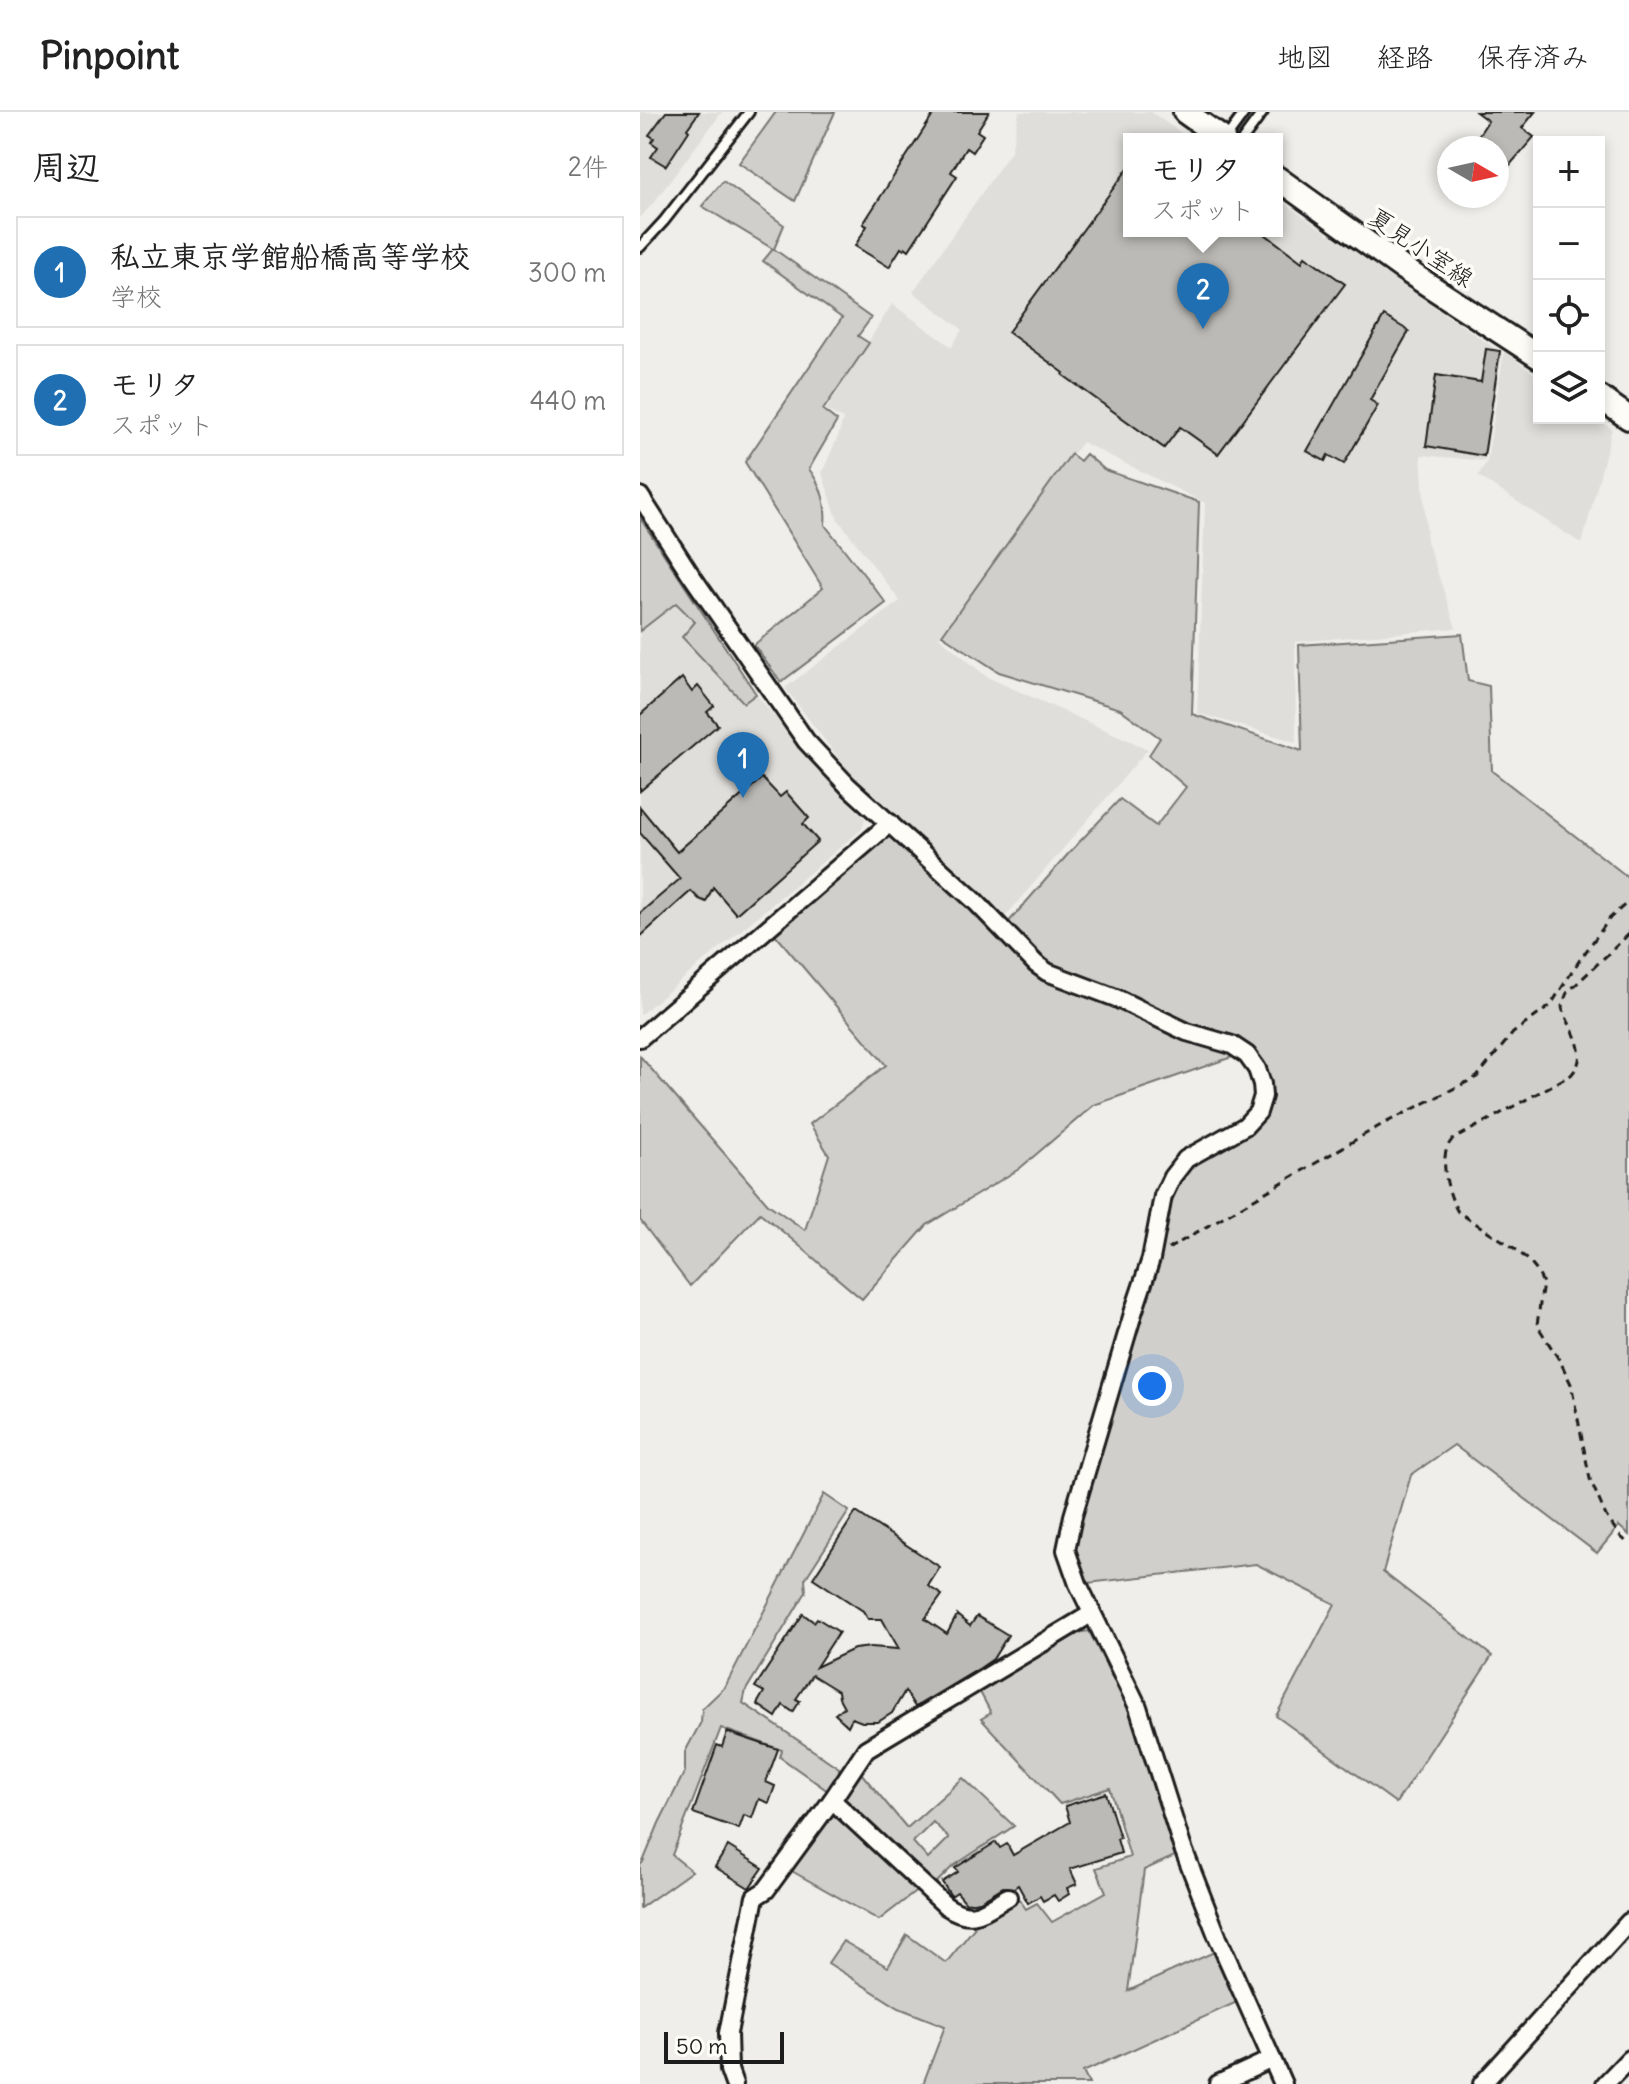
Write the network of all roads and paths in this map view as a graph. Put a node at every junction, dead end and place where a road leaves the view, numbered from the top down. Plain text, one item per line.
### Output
1 (749, 112) edge
2 (1185, 112) edge
3 (1245, 112) edge
4 (1263, 112) edge
5 (1215, 133) edge
6 (1229, 133) edge
7 (1247, 133) edge
8 (1283, 182) edge
9 (640, 247) edge
10 (1533, 353) edge
11 (1605, 401) edge
12 (1629, 418) edge
13 (640, 496) edge
14 (890, 823) junction
15 (1629, 901) edge
16 (1629, 934) edge
17 (640, 1038) edge
18 (1151, 1259) junction
19 (1629, 1544) edge
20 (1091, 1614) junction
21 (832, 1800) junction
22 (1008, 1897) dead end
23 (1629, 1922) edge
24 (1272, 2059) junction
25 (1629, 2059) edge
26 (734, 2084) edge
27 (1218, 2084) edge
28 (1283, 2084) edge
29 (1482, 2084) edge
30 (1605, 2084) edge

1 - 9 lane
2 - 5 main road
3 - 6 lane
4 - 7 lane
8 - 10 main road, 夏見小室線
11 - 12 main road
13 - 14 street
14 - 17 street
14 - 18 street
15 - 18 path
16 - 19 path
18 - 20 street
20 - 21 street
20 - 24 street
21 - 22 street
21 - 26 street
23 - 29 street
24 - 27 street
24 - 28 street
25 - 30 street

